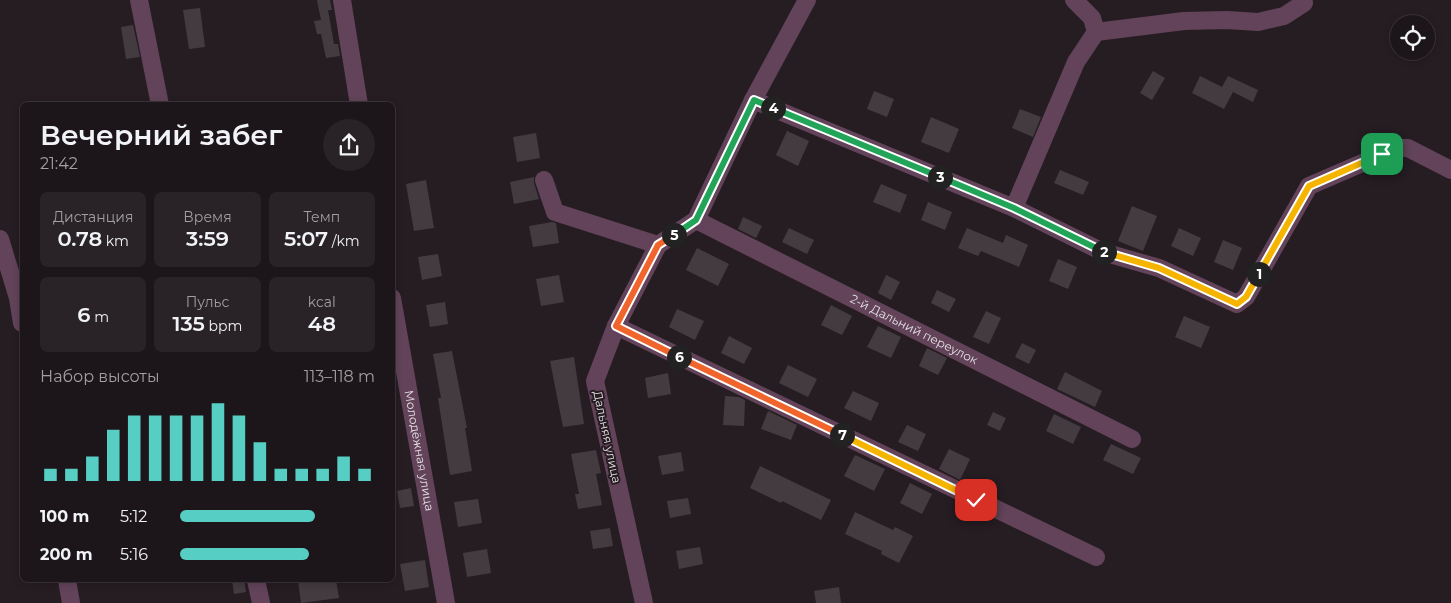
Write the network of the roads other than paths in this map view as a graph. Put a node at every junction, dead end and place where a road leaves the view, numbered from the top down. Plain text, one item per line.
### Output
1 (139, 0) edge
2 (342, 0) edge
3 (807, 0) edge
4 (1074, 0) edge
5 (1304, 3) dead end
6 (1096, 32) junction
7 (754, 100) junction
8 (159, 102) edge
9 (359, 102) edge
10 (1451, 170) edge
11 (544, 180) dead end
12 (1014, 208) junction
13 (696, 220) junction
14 (0, 239) edge
15 (658, 245) junction
16 (20, 310) edge
17 (395, 315) edge
18 (616, 326) junction
19 (1132, 439) dead end
20 (1096, 557) dead end
21 (66, 582) edge
22 (256, 582) edge
23 (70, 603) edge
24 (261, 603) edge
25 (446, 603) edge
26 (644, 603) edge

1 - 8 street
2 - 9 street
3 - 7 street
4 - 6 street
5 - 6 street
6 - 12 street
7 - 12 street
7 - 13 street
10 - 12 street
11 - 15 street
13 - 15 street, Дальняя улица
13 - 19 street, 2-й Дальний переулок
14 - 16 street
15 - 18 street, Дальняя улица
17 - 25 street, Молодёжная улица
18 - 20 street
18 - 26 street, Дальняя улица
21 - 23 street
22 - 24 street

